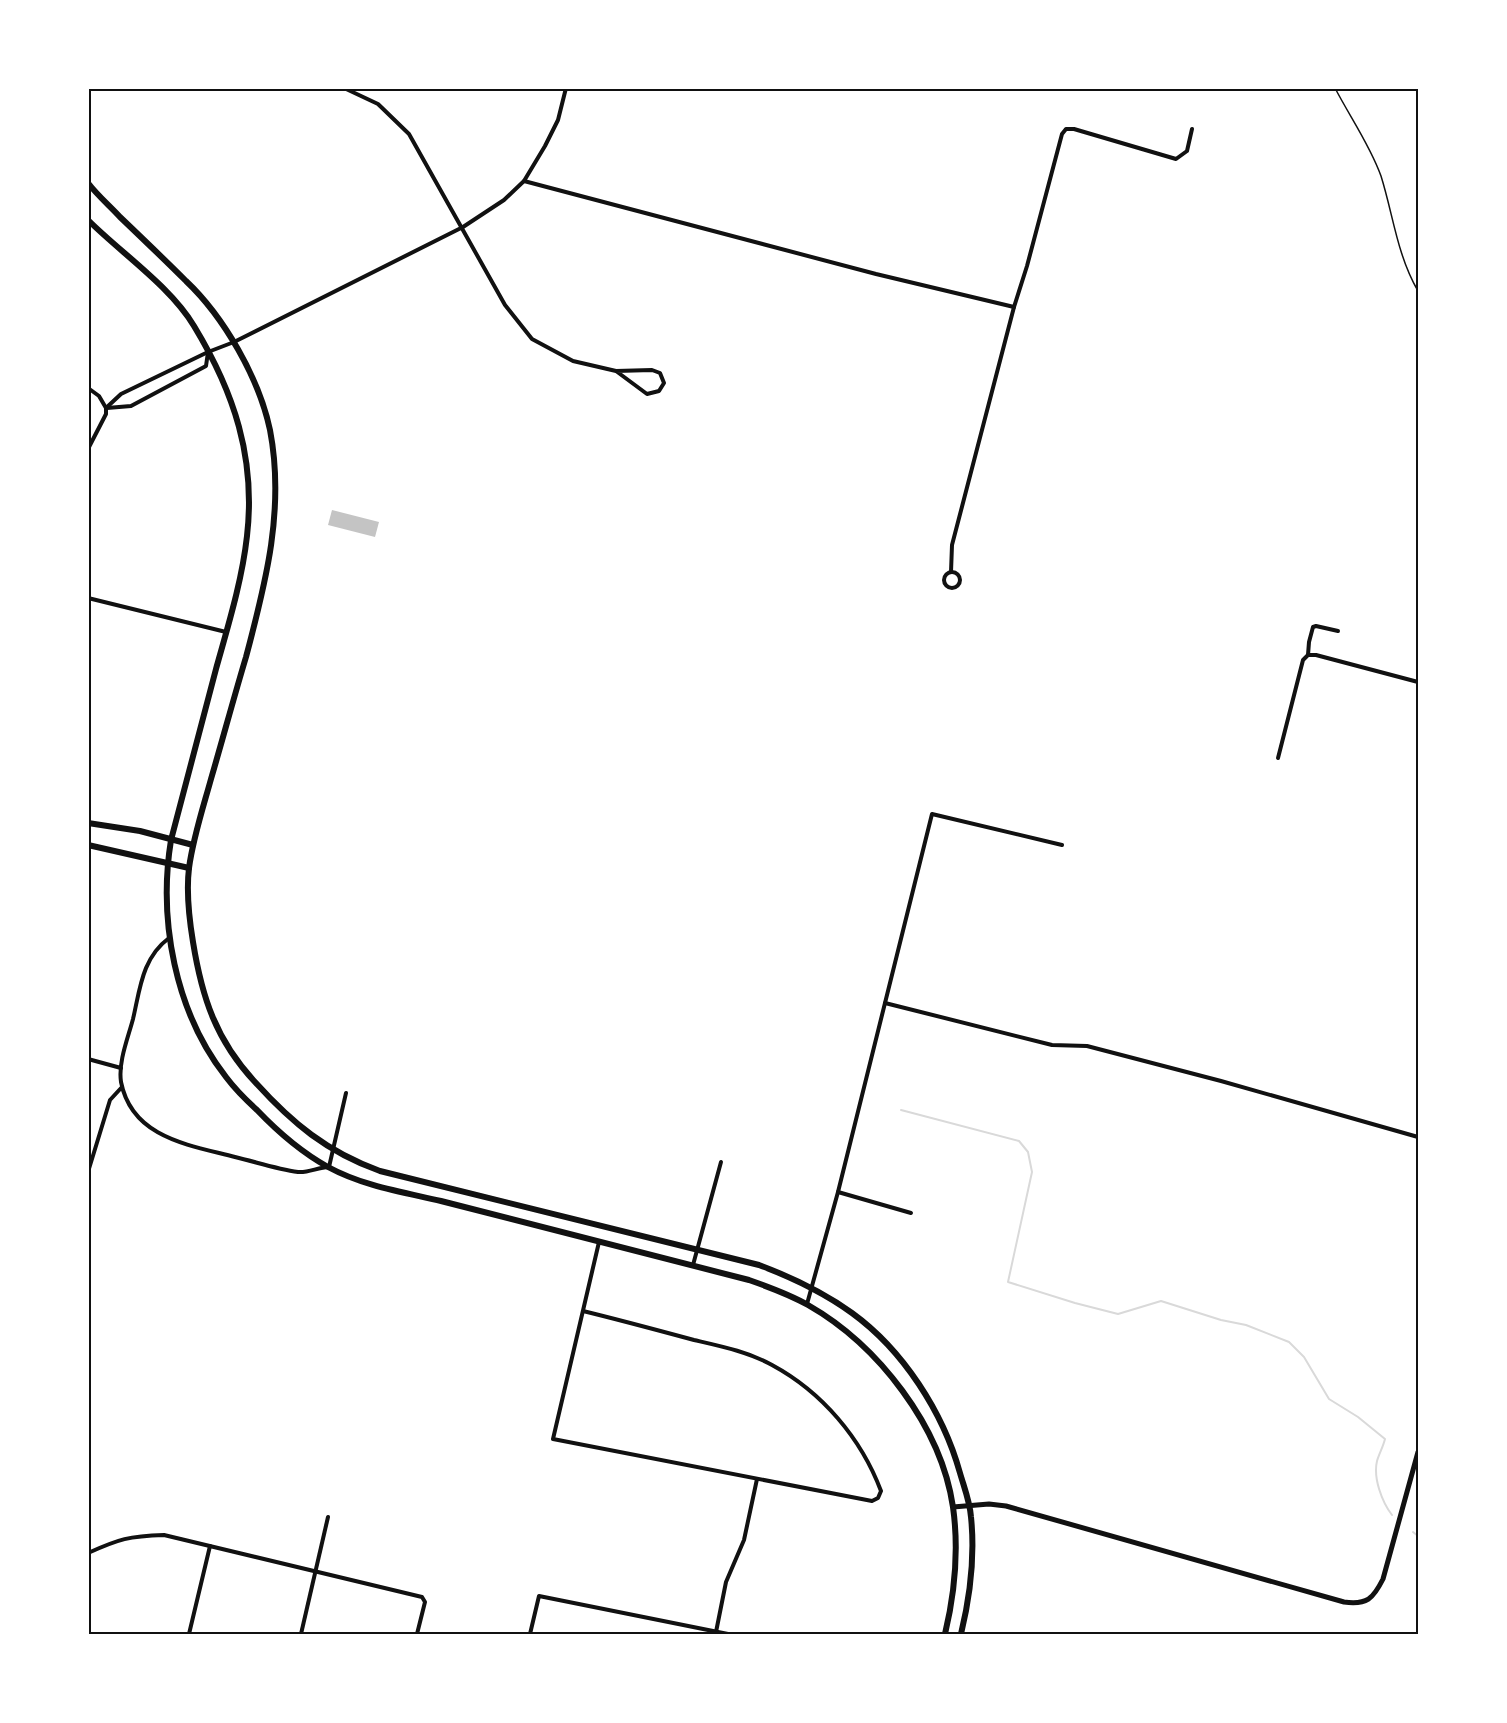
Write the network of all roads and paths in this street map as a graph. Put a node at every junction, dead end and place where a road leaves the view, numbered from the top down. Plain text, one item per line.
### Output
1 (344, 88) edge
2 (566, 88) edge
3 (1335, 88) edge
4 (1192, 129) dead end
5 (524, 181) junction
6 (88, 183) edge
7 (88, 220) edge
8 (463, 227) junction
9 (1419, 291) edge
10 (1014, 307) junction
11 (234, 342) junction
12 (207, 352) junction
13 (615, 371) junction
14 (88, 388) edge
15 (106, 408) junction
16 (88, 449) edge
17 (951, 572) junction
18 (88, 598) edge
19 (1338, 631) dead end
20 (226, 632) junction
21 (1308, 655) junction
22 (1419, 682) edge
23 (1278, 758) dead end
24 (88, 823) edge
25 (171, 840) junction
26 (88, 845) edge
27 (194, 845) junction
28 (1062, 845) dead end
29 (167, 863) junction
30 (189, 868) junction
31 (169, 938) junction
32 (885, 1003) junction
33 (88, 1059) edge
34 (121, 1068) junction
35 (122, 1087) junction
36 (346, 1093) dead end
37 (1419, 1137) edge
38 (333, 1149) junction
39 (721, 1162) dead end
40 (329, 1167) junction
41 (88, 1172) edge
42 (837, 1192) junction
43 (911, 1213) dead end
44 (599, 1241) junction
45 (697, 1248) junction
46 (692, 1266) junction
47 (812, 1288) junction
48 (807, 1304) junction
49 (583, 1311) junction
50 (1419, 1452) edge
51 (757, 1479) junction
52 (969, 1504) junction
53 (953, 1507) junction
54 (328, 1517) dead end
55 (210, 1546) junction
56 (88, 1553) edge
57 (316, 1571) junction
58 (716, 1632) junction
59 (189, 1635) edge
60 (301, 1635) edge
61 (417, 1635) edge
62 (530, 1635) edge
63 (728, 1635) edge
64 (945, 1635) edge
65 (961, 1635) edge

1 - 8 street
2 - 5 street
3 - 9 path
4 - 10 street
5 - 8 street
5 - 10 street
6 - 11 main road
7 - 12 main road
8 - 11 street
8 - 13 street
10 - 17 street
11 - 12 street
11 - 27 main road
12 - 15 street
12 - 15 street
12 - 20 main road
13 - 13 street
14 - 15 street
15 - 16 street
17 - 17 street
18 - 20 street
19 - 21 street
20 - 25 main road
21 - 22 street
21 - 23 street
24 - 25 main road
25 - 27 main road
25 - 29 main road
26 - 29 main road
27 - 30 main road
28 - 32 street
29 - 30 main road
29 - 31 main road
30 - 38 main road
31 - 34 street
31 - 40 main road
32 - 37 street
32 - 42 street
33 - 34 street
34 - 35 street
35 - 40 street
35 - 41 street
36 - 38 street
38 - 40 street
38 - 45 main road
39 - 45 street
40 - 44 main road
42 - 43 street
42 - 47 street
44 - 46 main road
44 - 49 street
45 - 46 street
45 - 47 main road
46 - 48 main road
47 - 48 street
47 - 52 main road
48 - 53 main road
49 - 51 street
49 - 51 street
50 - 52 street
51 - 58 street
52 - 53 street
52 - 65 main road
53 - 64 main road
54 - 57 street
55 - 56 street
55 - 57 street
55 - 59 street
57 - 60 street
57 - 61 street
58 - 62 street
58 - 63 street

